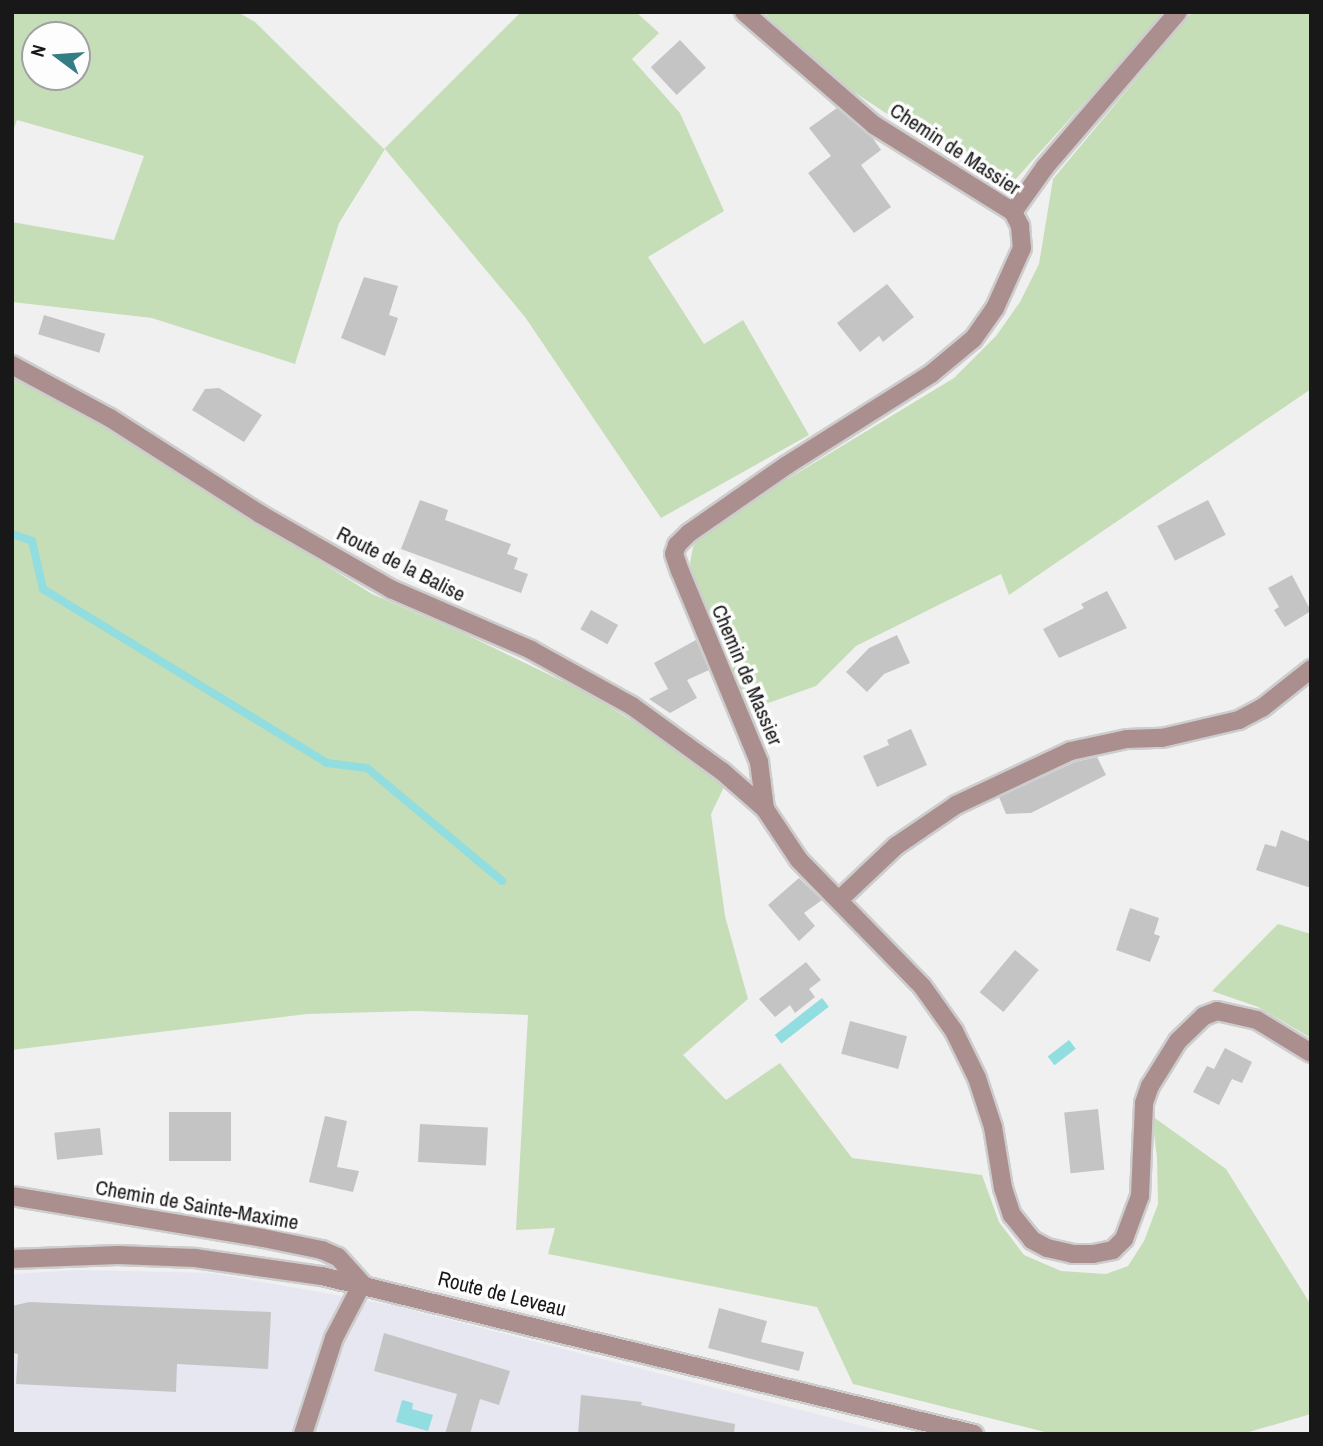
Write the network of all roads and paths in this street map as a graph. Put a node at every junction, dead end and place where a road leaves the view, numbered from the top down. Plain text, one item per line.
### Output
1 (744, 12) edge
2 (1178, 12) edge
3 (1013, 212) junction
4 (12, 365) edge
5 (1311, 669) edge
6 (765, 809) junction
7 (839, 900) junction
8 (1311, 1053) edge
9 (12, 1196) edge
10 (12, 1259) edge
11 (362, 1284) junction
12 (303, 1434) edge
13 (974, 1434) edge

1 - 3 street, Chemin de Massier
2 - 3 street
3 - 6 street, Chemin de Massier
4 - 6 street, Route de la Balise
5 - 7 street
6 - 7 street, Chemin de Massier
7 - 8 street, Chemin de Massier
9 - 11 street, Chemin de Sainte-Maxime
10 - 11 street, Route de Leveau
11 - 12 street
11 - 13 street, Route de Leveau

